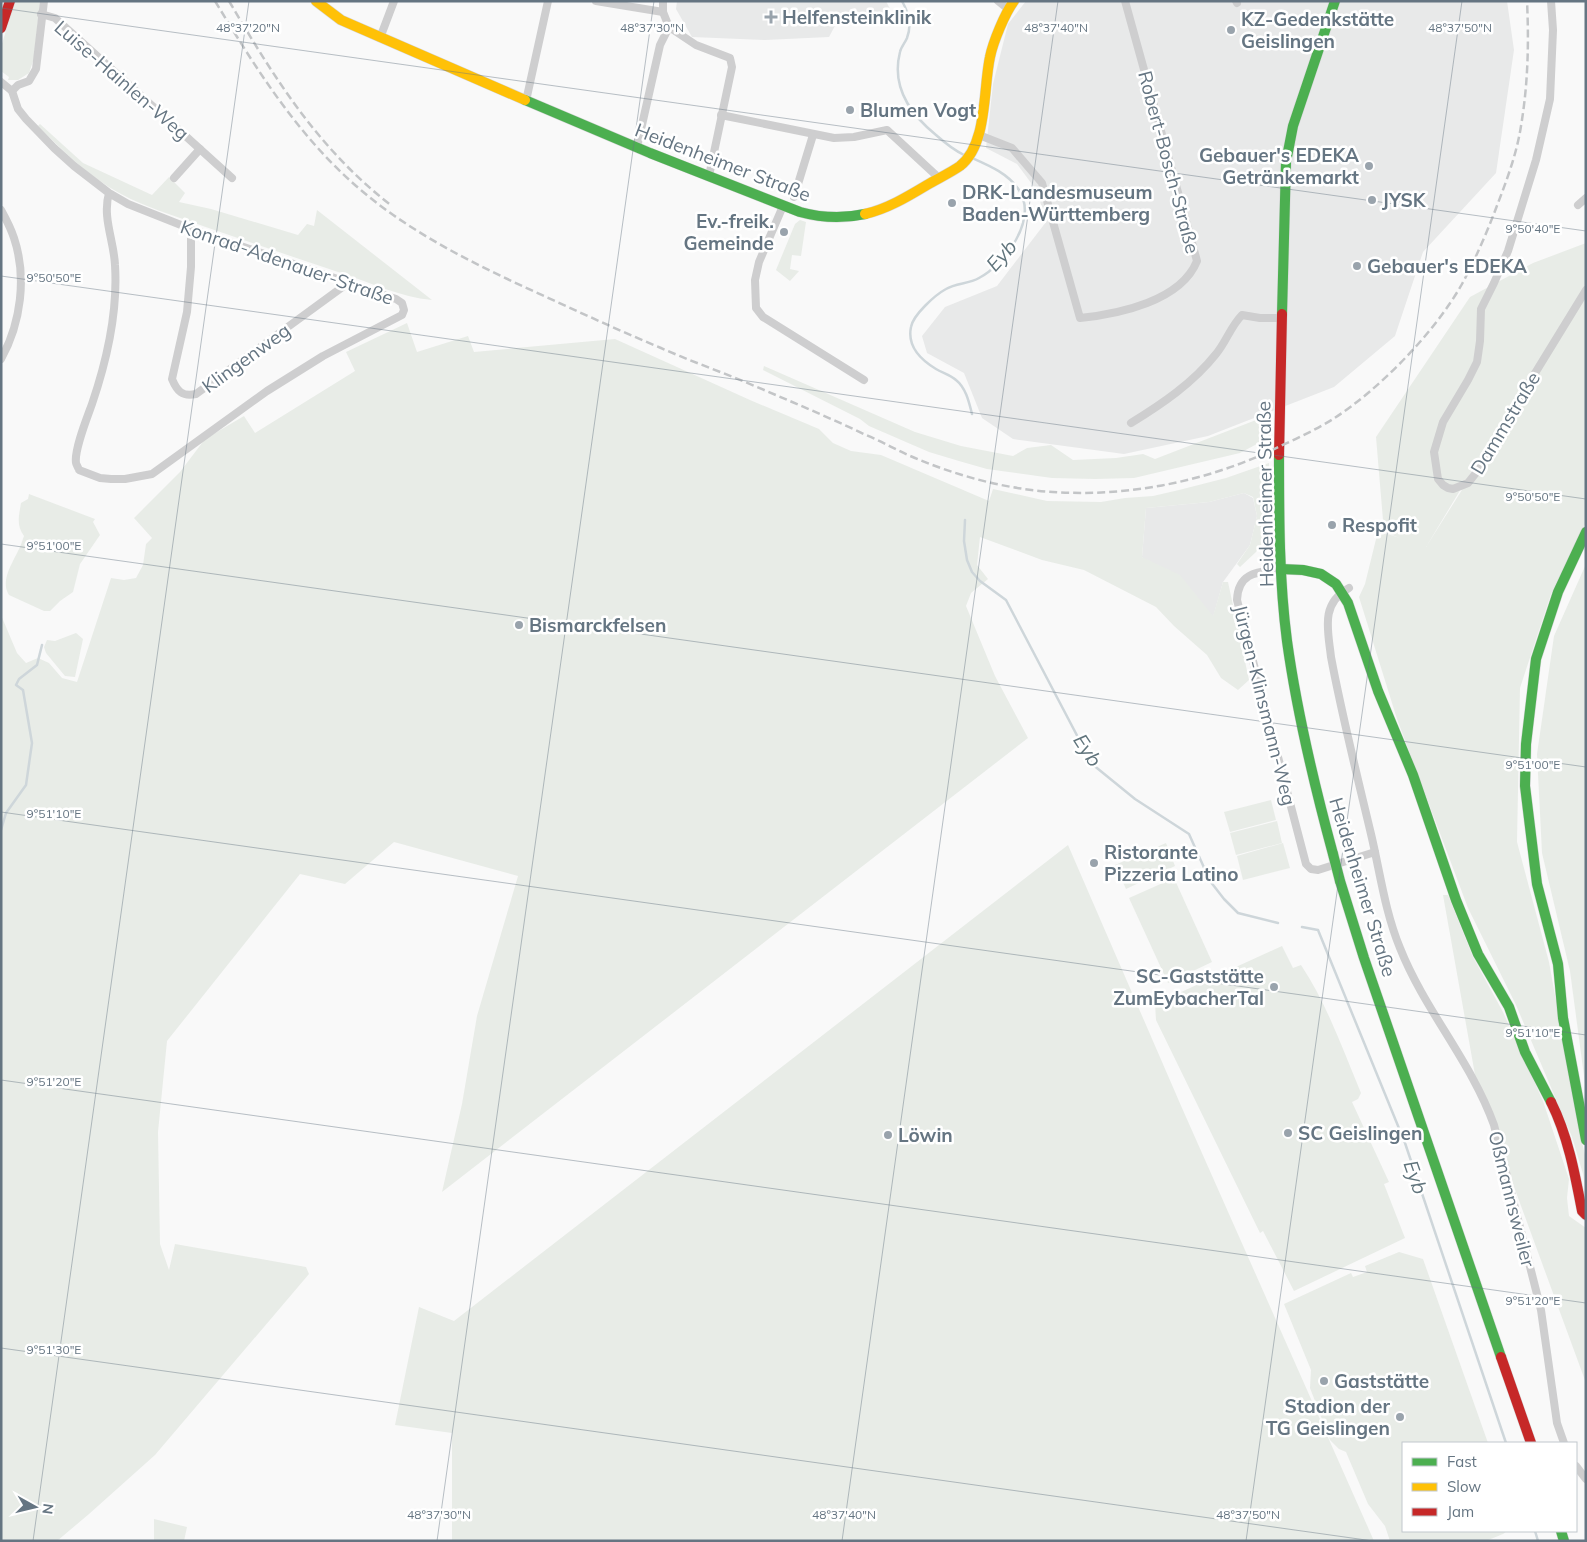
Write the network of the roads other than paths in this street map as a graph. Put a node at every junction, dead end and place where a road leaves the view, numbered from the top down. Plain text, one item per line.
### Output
1 (10, 1) edge
2 (44, 1) edge
3 (316, 1) edge
4 (394, 1) edge
5 (548, 1) edge
6 (596, 1) edge
7 (664, 1) edge
8 (998, 1) edge
9 (1125, 1) edge
10 (1335, 1) edge
11 (1551, 1) edge
12 (1011, 5) edge
13 (663, 12) junction
14 (42, 14) junction
15 (1, 28) edge
16 (669, 28) junction
17 (380, 38) junction
18 (1, 82) edge
19 (12, 91) junction
20 (526, 101) junction
21 (721, 115) junction
22 (813, 135) junction
23 (979, 135) junction
24 (637, 147) junction
25 (200, 149) junction
26 (709, 176) junction
27 (174, 178) dead end
28 (232, 178) dead end
29 (939, 178) junction
30 (109, 193) junction
31 (794, 197) dead end
32 (1586, 198) edge
33 (1578, 205) dead end
34 (783, 206) junction
35 (1, 210) edge
36 (191, 229) junction
37 (348, 283) junction
38 (1586, 290) edge
39 (1283, 318) junction
40 (1, 359) edge
41 (864, 380) dead end
42 (1131, 423) dead end
43 (1586, 532) edge
44 (1281, 569) junction
45 (1346, 590) junction
46 (1375, 852) junction
47 (1411, 973) joint
48 (1586, 1140) edge
49 (1586, 1216) edge
50 (1531, 1442) edge
51 (1564, 1442) edge
52 (1577, 1467) edge
53 (1586, 1479) edge

1 - 15 street
2 - 14 street, Luise-Hainlen-Weg
3 - 17 street, Heidenheimer Straße
4 - 17 street
5 - 20 street
6 - 13 street
7 - 13 street
8 - 12 street
9 - 23 street, Robert-Bosch-Straße
10 - 39 street, Heidenheimer Straße
11 - 38 street, Dammstraße
12 - 23 street, Heidenheimer Straße
13 - 16 street
14 - 19 street, Luise-Hainlen-Weg
14 - 25 street, Luise-Hainlen-Weg
16 - 21 street
16 - 24 street
17 - 20 street, Heidenheimer Straße
18 - 19 street, Konrad-Adenauer-Straße
19 - 30 street, Konrad-Adenauer-Straße
20 - 24 street, Heidenheimer Straße
21 - 22 street
21 - 26 street
22 - 29 street
22 - 31 street
23 - 29 street, Heidenheimer Straße
24 - 26 street, Heidenheimer Straße
25 - 27 street, Luise-Hainlen-Weg
25 - 28 street, Luise-Hainlen-Weg
26 - 34 street, Heidenheimer Straße
29 - 34 street, Heidenheimer Straße
30 - 36 street, Konrad-Adenauer-Straße
30 - 37 street, Konrad-Adenauer-Straße
32 - 33 street
34 - 41 street
35 - 40 street
36 - 37 street, Konrad-Adenauer-Straße
36 - 37 street, Klingenweg
39 - 42 street
39 - 44 street, Heidenheimer Straße
43 - 48 street
44 - 45 street
44 - 46 street, Jürgen-Klinsmann-Weg
44 - 50 street, Heidenheimer Straße, bridge
45 - 46 street, Heidenheimer Straße
45 - 49 street
46 - 47 street, Heidenheimer Straße
47 - 51 street, Oßmannsweiler
52 - 53 street

